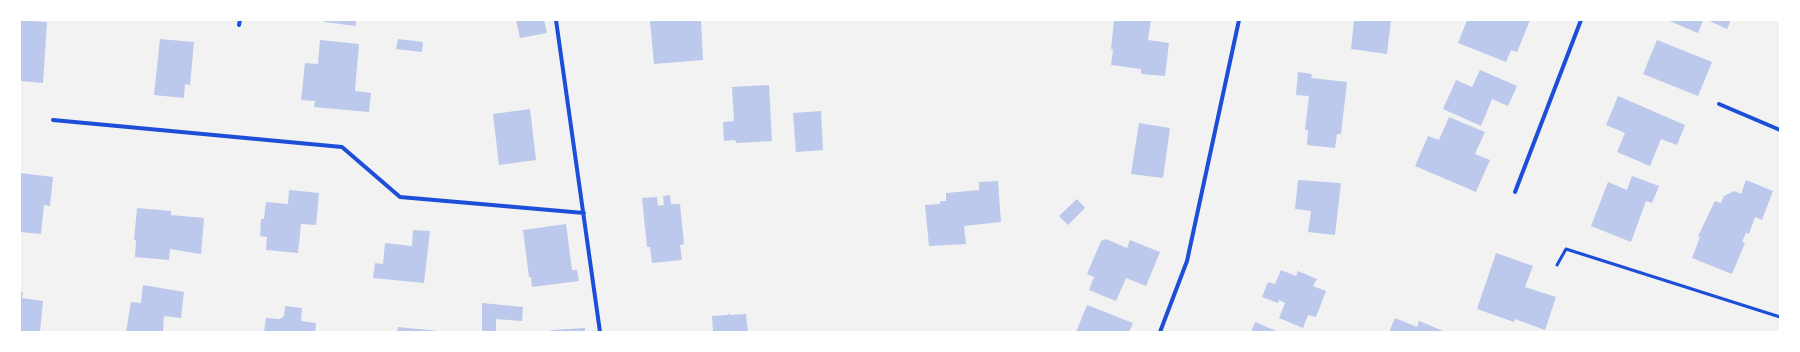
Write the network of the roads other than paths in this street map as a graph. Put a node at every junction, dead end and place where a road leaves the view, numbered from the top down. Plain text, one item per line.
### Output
1 (556, 20) edge
2 (1239, 20) edge
3 (1581, 20) edge
4 (1719, 104) dead end
5 (53, 120) dead end
6 (1780, 130) edge
7 (1515, 192) dead end
8 (584, 213) junction
9 (1557, 265) dead end
10 (1780, 317) edge
11 (600, 332) edge
12 (1160, 332) edge

1 - 8 street
2 - 12 street
3 - 7 street
4 - 6 street
5 - 8 street
8 - 11 street
9 - 10 lane

